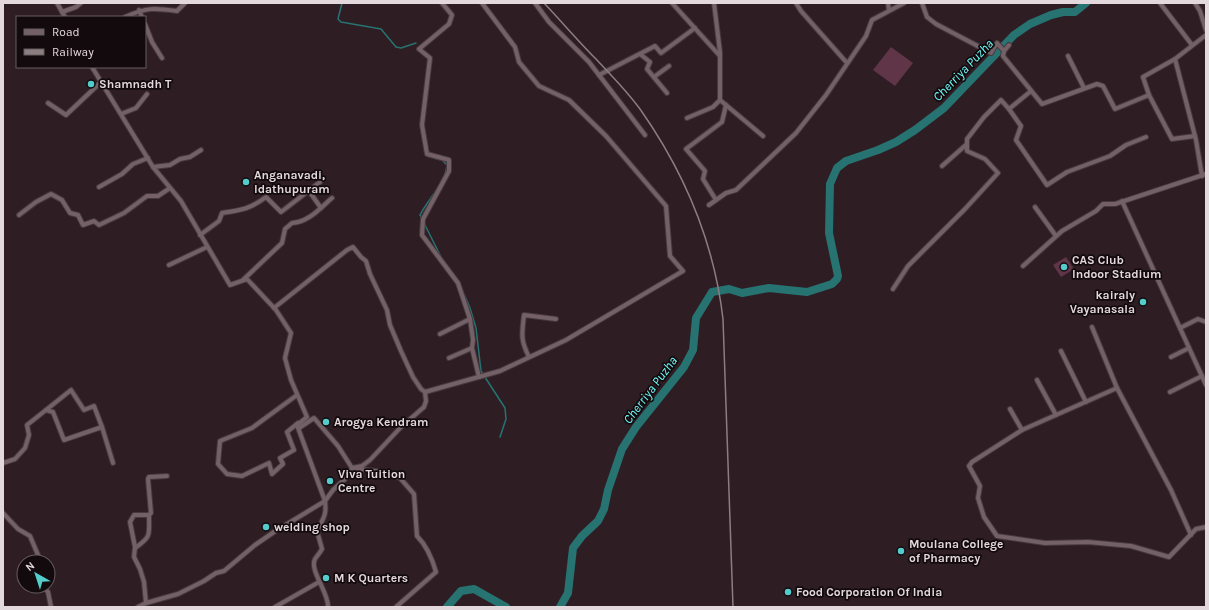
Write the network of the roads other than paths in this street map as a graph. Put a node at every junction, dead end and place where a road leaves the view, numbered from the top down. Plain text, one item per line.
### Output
1 (57, 3) edge
2 (81, 3) edge
3 (185, 3) edge
4 (482, 3) edge
5 (535, 3) edge
6 (672, 3) edge
7 (714, 3) edge
8 (796, 3) edge
9 (888, 3) edge
10 (904, 3) edge
11 (922, 3) edge
12 (1195, 3) edge
13 (443, 4) edge
14 (1160, 4) edge
15 (139, 10) junction
16 (889, 10) junction
17 (62, 12) junction
18 (64, 16) edge
19 (127, 16) edge
20 (142, 16) edge
21 (146, 27) edge
22 (695, 28) junction
23 (1206, 30) edge
24 (1206, 35) edge
25 (1010, 45) dead end
26 (1192, 45) junction
27 (1004, 51) junction
28 (640, 54) junction
29 (1068, 56) dead end
30 (720, 57) junction
31 (162, 58) dead end
32 (1175, 59) junction
33 (847, 63) junction
34 (669, 66) dead end
35 (93, 68) edge
36 (599, 75) junction
37 (654, 77) junction
38 (100, 82) junction
39 (1084, 88) junction
40 (1031, 92) junction
41 (667, 93) dead end
42 (147, 94) dead end
43 (1149, 95) junction
44 (720, 100) junction
45 (48, 103) dead end
46 (726, 105) junction
47 (1010, 109) junction
48 (121, 114) junction
49 (687, 118) dead end
50 (645, 135) dead end
51 (763, 136) dead end
52 (1195, 136) junction
53 (1146, 137) dead end
54 (967, 144) junction
55 (201, 150) dead end
56 (148, 158) junction
57 (942, 166) dead end
58 (153, 167) junction
59 (1204, 175) edge
60 (320, 182) dead end
61 (99, 187) dead end
62 (170, 188) junction
63 (309, 191) junction
64 (332, 198) dead end
65 (716, 200) junction
66 (1122, 202) junction
67 (709, 205) dead end
68 (1034, 207) dead end
69 (320, 208) junction
70 (19, 215) dead end
71 (200, 235) junction
72 (1056, 236) junction
73 (207, 247) junction
74 (169, 265) dead end
75 (1023, 266) dead end
76 (242, 281) junction
77 (893, 289) dead end
78 (274, 308) junction
79 (470, 319) junction
80 (556, 319) dead end
81 (1206, 322) edge
82 (1092, 327) dead end
83 (1180, 328) junction
84 (440, 334) dead end
85 (472, 348) junction
86 (1189, 348) junction
87 (1060, 351) dead end
88 (529, 357) junction
89 (1171, 357) dead end
90 (449, 358) dead end
91 (1202, 376) junction
92 (479, 377) junction
93 (1037, 380) dead end
94 (1206, 385) edge
95 (1117, 388) junction
96 (425, 392) junction
97 (1170, 392) dead end
98 (297, 395) junction
99 (1086, 402) junction
100 (1010, 409) dead end
101 (46, 410) junction
102 (1056, 415) junction
103 (298, 426) junction
104 (102, 427) junction
105 (1022, 430) junction
106 (3, 463) edge
107 (113, 463) dead end
108 (352, 468) junction
109 (167, 476) dead end
110 (325, 501) junction
111 (3, 513) edge
112 (149, 515) junction
113 (1206, 527) edge
114 (1191, 534) junction
115 (135, 548) junction
116 (38, 554) edge
117 (319, 582) junction
118 (48, 594) edge
119 (146, 603) junction
120 (51, 607) edge
121 (138, 607) edge
122 (276, 607) edge
123 (328, 607) edge
124 (396, 607) edge

1 - 17 street
2 - 17 street
3 - 15 street
4 - 88 street
5 - 36 street
6 - 22 street
7 - 30 street
8 - 33 street
9 - 16 street
10 - 16 street
11 - 27 street
12 - 23 street
13 - 79 street
14 - 26 street
15 - 19 street
15 - 20 street
16 - 33 street
17 - 18 street
21 - 31 street
22 - 28 street
22 - 30 street
24 - 26 street
25 - 27 street
26 - 32 street
27 - 40 street
28 - 36 street
28 - 37 street
29 - 39 street
30 - 44 street
32 - 43 street
32 - 52 street
33 - 65 street
34 - 37 street
35 - 38 street
36 - 50 street
37 - 41 street
38 - 45 street
38 - 48 street
39 - 40 street
39 - 43 street
40 - 47 street
42 - 48 street
43 - 52 street
44 - 46 street
44 - 49 street
46 - 51 street
46 - 65 street
47 - 53 street
47 - 54 street
48 - 56 street
52 - 59 street
54 - 57 street
54 - 77 street
55 - 58 street
56 - 58 street
56 - 61 street
58 - 62 street
59 - 66 street
60 - 63 street
62 - 70 street
62 - 71 street
63 - 69 street
63 - 71 street
64 - 69 street
65 - 67 street
66 - 72 street
66 - 83 street
68 - 72 street
69 - 76 street
71 - 73 street
72 - 75 street
73 - 74 street
73 - 76 street
76 - 78 street
78 - 96 street
78 - 98 street
79 - 84 street
79 - 85 street
80 - 88 street
81 - 83 street
82 - 95 street
83 - 86 street
85 - 90 street
85 - 92 street
86 - 89 street
86 - 91 street
87 - 99 street
88 - 92 street
91 - 94 street
91 - 97 street
92 - 96 street
93 - 102 street
95 - 99 street
95 - 114 street
96 - 108 street
98 - 103 street
98 - 103 street
99 - 102 street
100 - 105 street
101 - 104 street
101 - 104 street
101 - 106 street
102 - 105 street
103 - 108 street
103 - 110 street
104 - 107 street
105 - 114 street
108 - 110 street
108 - 124 street
109 - 112 street
110 - 117 street
110 - 119 street
111 - 116 street
112 - 115 street
112 - 115 street
113 - 114 street
115 - 119 street
117 - 122 street
117 - 123 street
118 - 120 street
119 - 121 street

